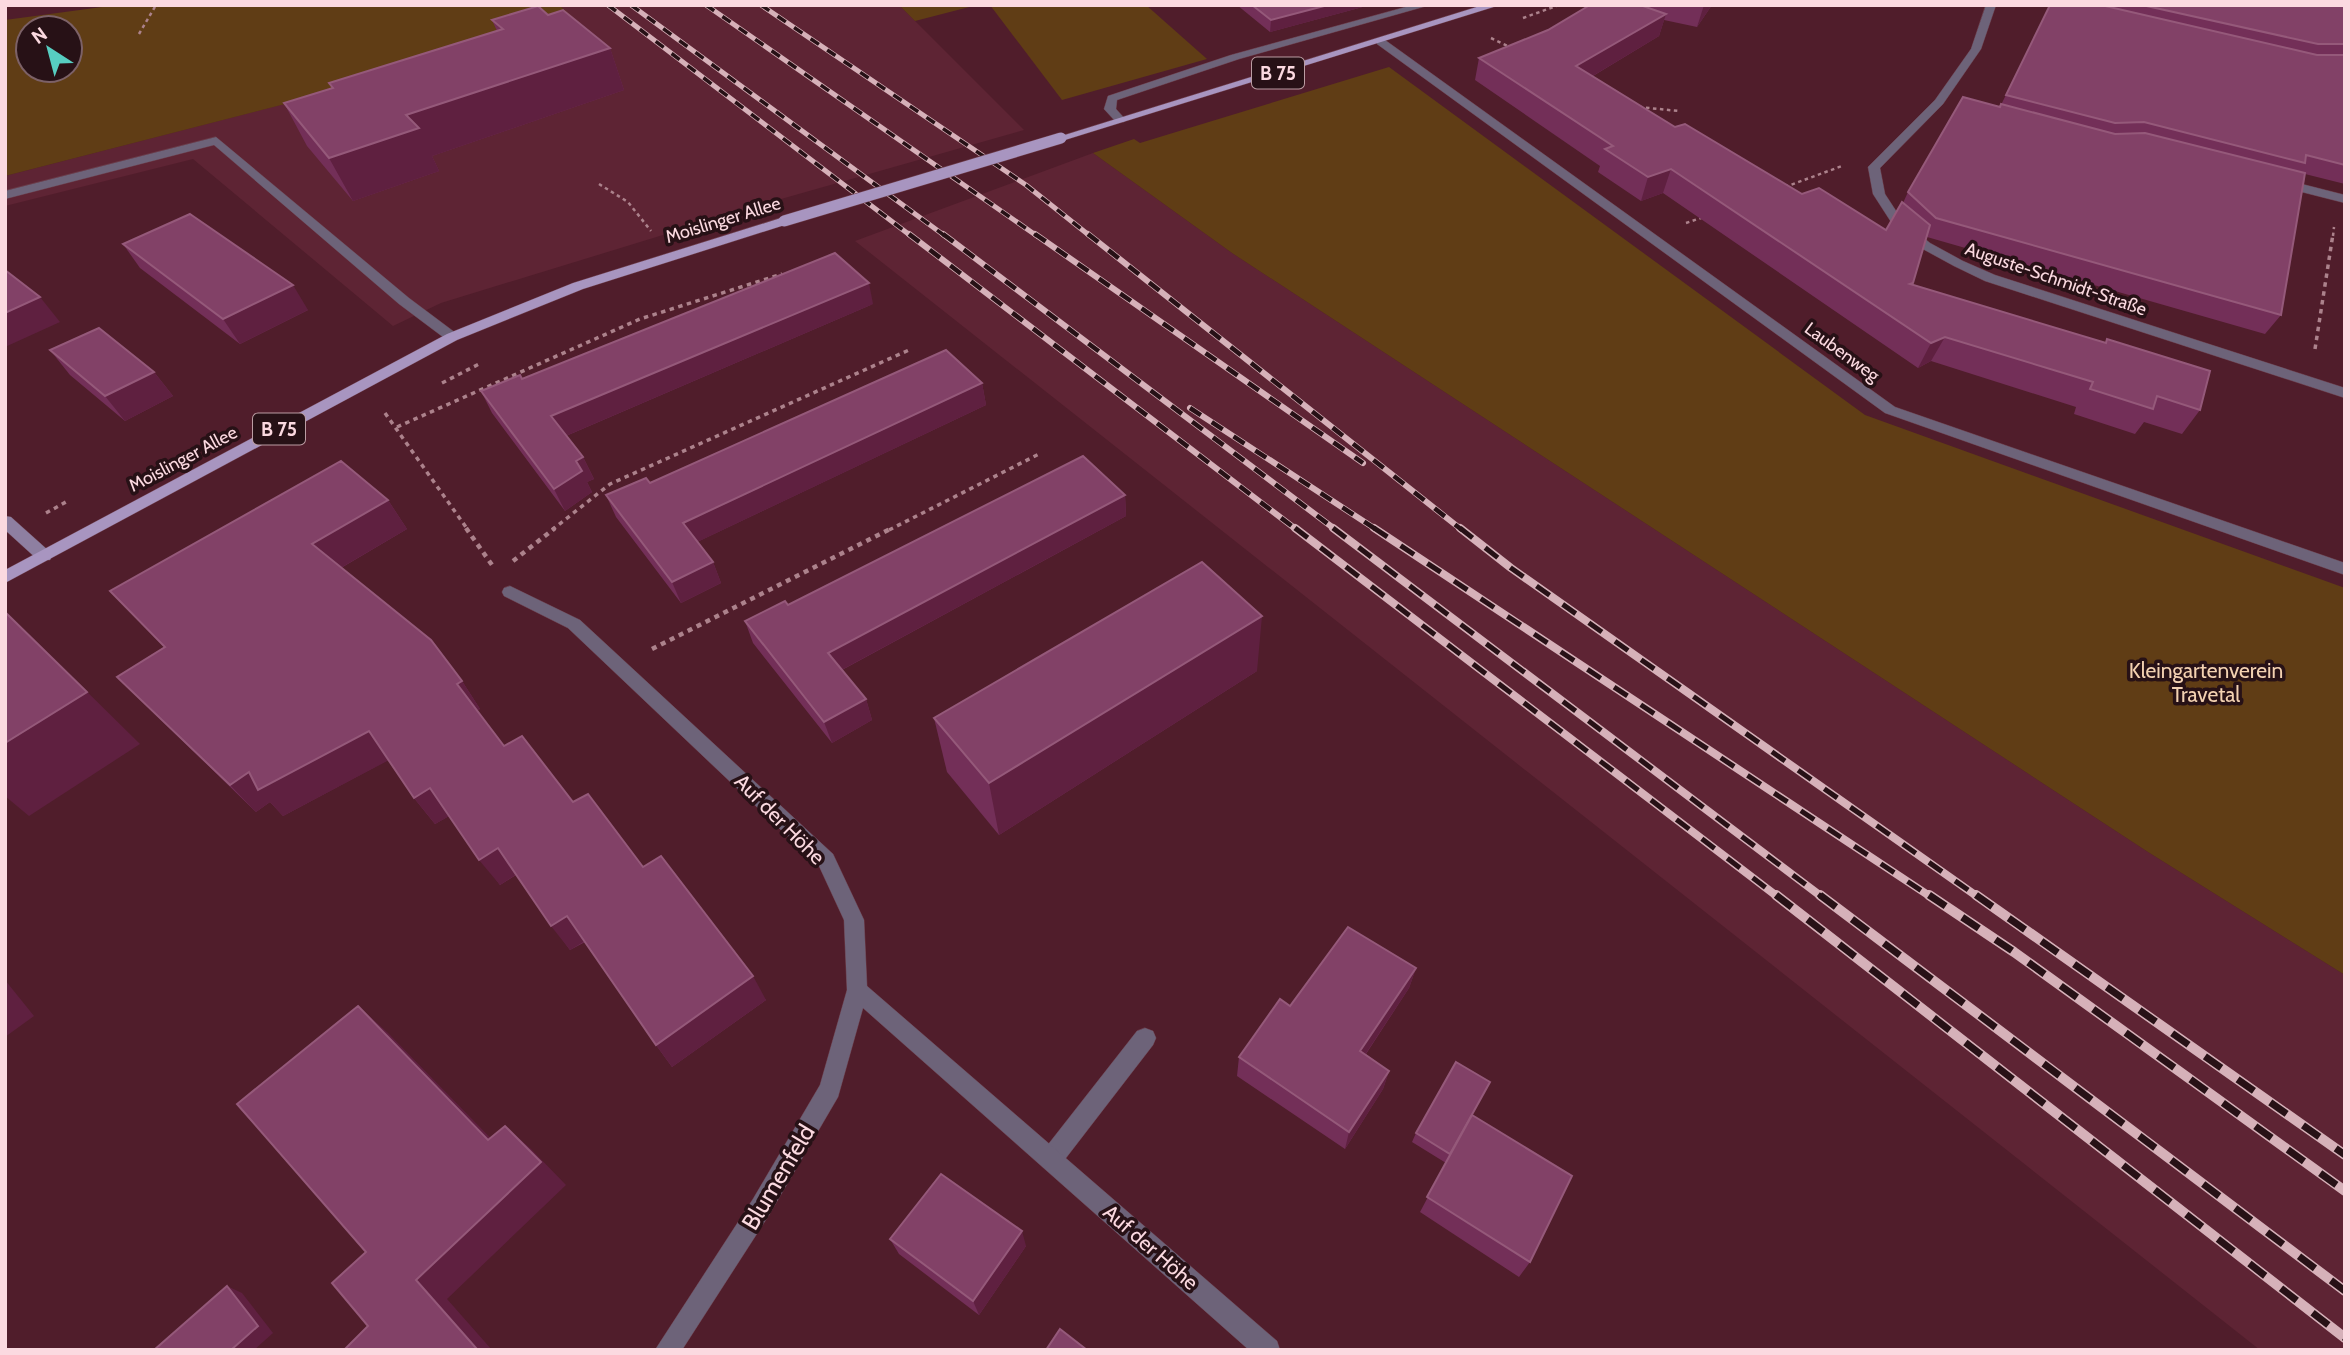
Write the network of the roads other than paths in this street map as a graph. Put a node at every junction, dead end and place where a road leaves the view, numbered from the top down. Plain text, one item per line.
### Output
1 (1425, 5) edge
2 (1495, 5) edge
3 (1991, 5) edge
4 (1381, 42) junction
5 (1120, 120) junction
6 (2267, 180) edge
7 (5, 195) edge
8 (2341, 198) edge
9 (452, 337) junction
10 (2345, 393) edge
11 (5, 521) edge
12 (44, 556) junction
13 (2345, 569) edge
14 (5, 578) edge
15 (510, 592) road end
16 (857, 990) junction
17 (1145, 1038) dead end
18 (1051, 1159) junction
19 (667, 1350) edge
20 (1268, 1350) edge

1 - 5 street
2 - 4 main road, Moislinger Allee / B 75
3 - 10 street, Auguste-Schmidt-Straße
4 - 5 main road, Moislinger Allee / B 75
4 - 13 street, Laubenweg
5 - 9 main road, Moislinger Allee / B 75, bridge
6 - 8 street
7 - 9 street
9 - 12 main road, Moislinger Allee / B 75
11 - 12 street
12 - 14 main road, Moislinger Allee / B 75
15 - 16 street, Auf der Höhe
16 - 18 street, Auf der Höhe
16 - 19 street, Blumenfeld
17 - 18 street
18 - 20 street, Auf der Höhe

